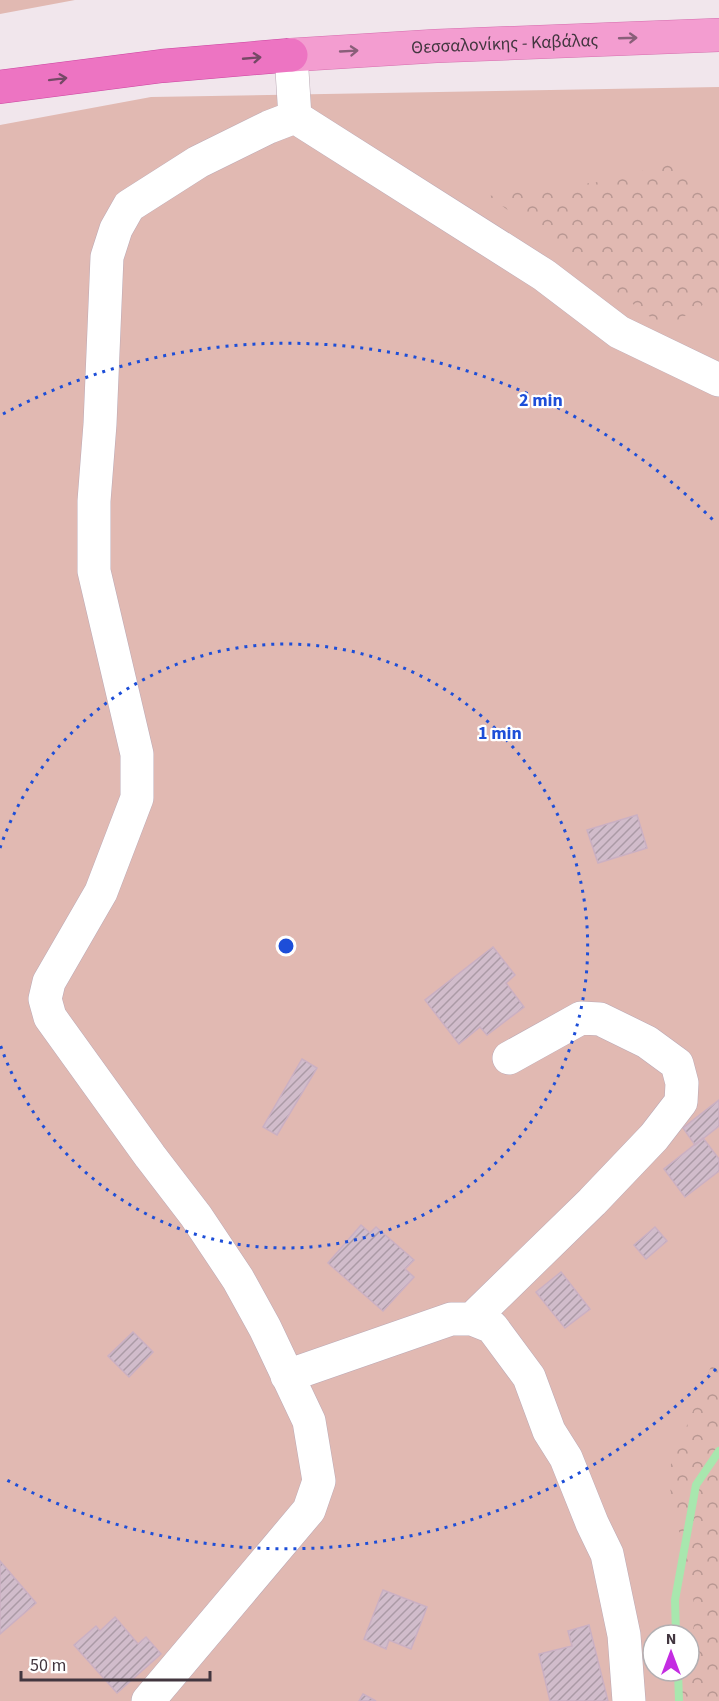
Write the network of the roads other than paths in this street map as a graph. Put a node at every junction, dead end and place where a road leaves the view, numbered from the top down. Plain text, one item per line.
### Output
1 (719, 35) edge
2 (291, 55) junction
3 (0, 87) edge
4 (295, 117) junction
5 (719, 381) edge
6 (509, 1058) dead end
7 (472, 1319) junction
8 (287, 1376) junction
9 (148, 1701) edge
10 (629, 1701) edge

2 -> 1 main road, Θεσσαλονίκης - Καβάλας
3 -> 2 highway
2 - 4 street
4 - 5 street
4 - 8 street
6 - 7 street
7 - 8 street
7 - 10 street
8 - 9 street

